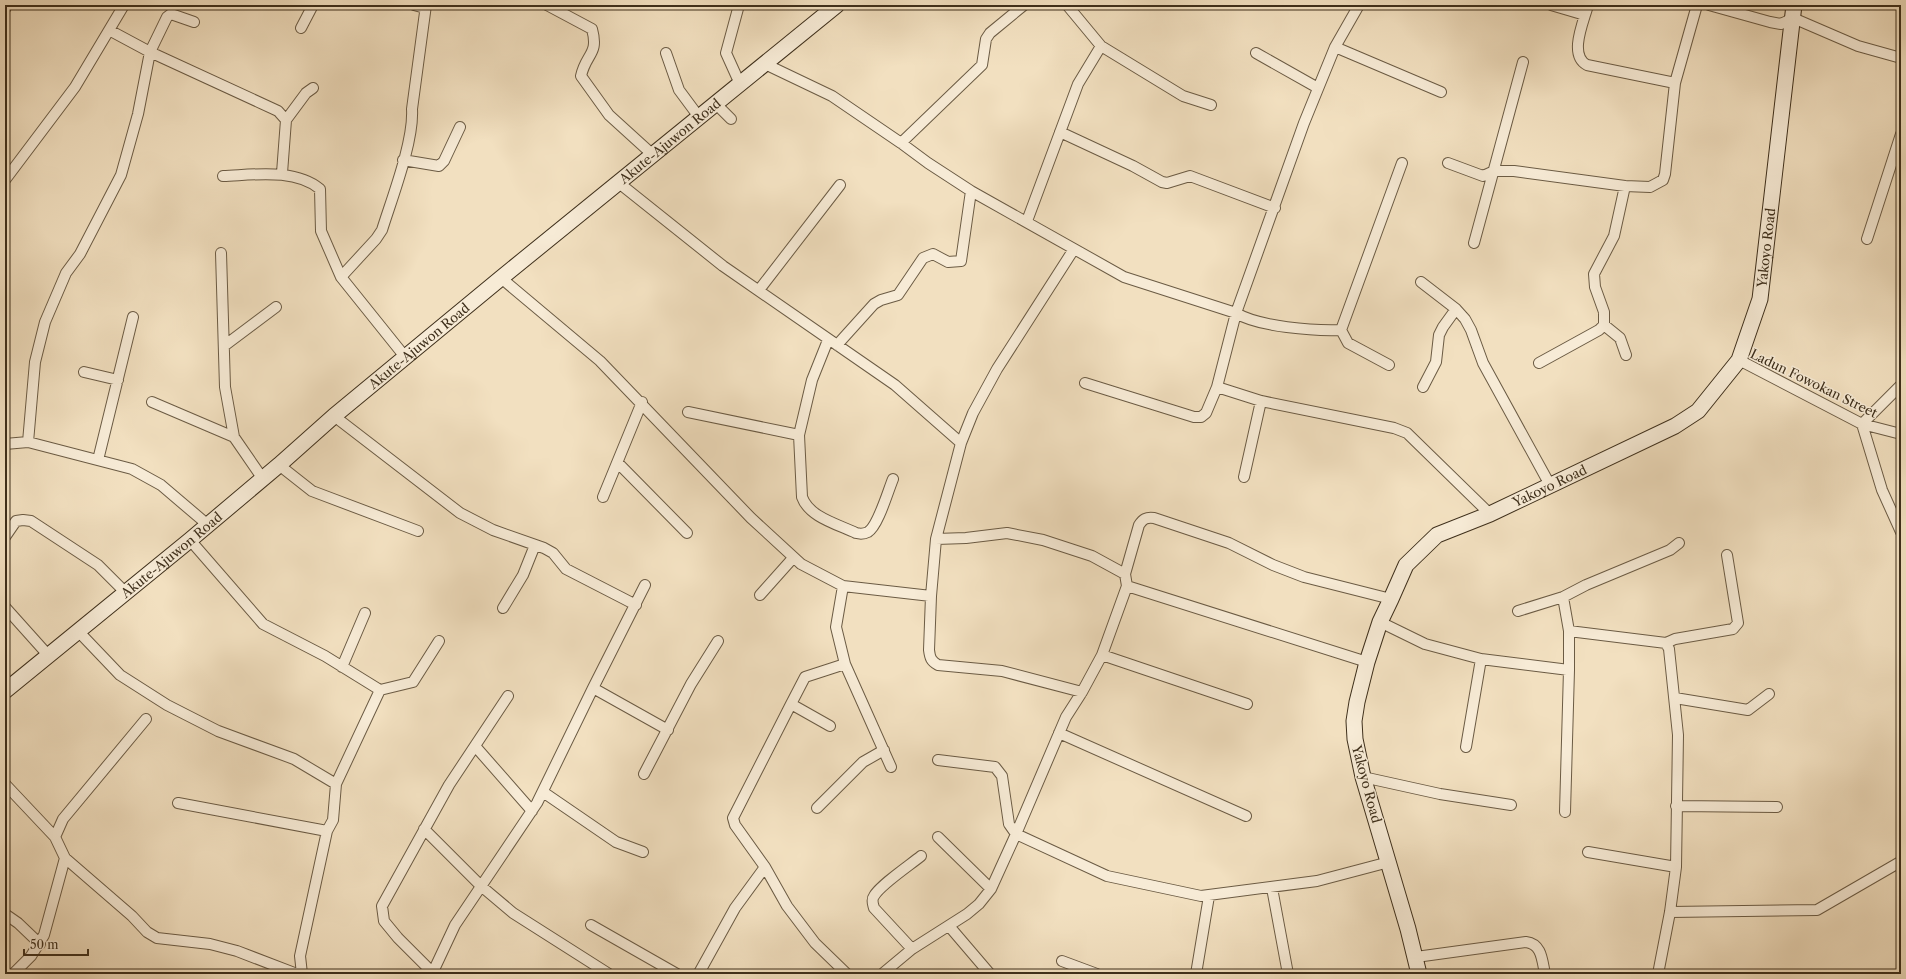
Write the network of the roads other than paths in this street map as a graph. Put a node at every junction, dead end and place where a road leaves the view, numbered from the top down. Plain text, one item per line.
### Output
1 (7, 5) edge
2 (124, 5) edge
3 (314, 5) edge
4 (414, 5) edge
5 (548, 5) edge
6 (738, 5) edge
7 (837, 5) edge
8 (1024, 5) edge
9 (1067, 5) edge
10 (1359, 5) edge
11 (1551, 5) edge
12 (1698, 5) edge
13 (1710, 5) edge
14 (426, 7) edge
15 (5, 8) edge
16 (1587, 10) edge
17 (1794, 12) edge
18 (194, 22) dead end
19 (301, 28) dead end
20 (109, 30) junction
21 (1101, 46) junction
22 (1335, 47) junction
23 (150, 52) junction
24 (666, 53) dead end
25 (1256, 53) dead end
26 (1901, 58) edge
27 (1523, 62) dead end
28 (766, 64) junction
29 (1675, 83) junction
30 (740, 84) junction
31 (313, 88) dead end
32 (1318, 88) junction
33 (1441, 92) dead end
34 (715, 103) junction
35 (1211, 105) dead end
36 (699, 117) junction
37 (731, 119) dead end
38 (286, 120) junction
39 (460, 127) dead end
40 (1060, 132) junction
41 (1901, 134) edge
42 (901, 142) junction
43 (652, 156) junction
44 (403, 160) junction
45 (1402, 163) dead end
46 (1448, 163) dead end
47 (1494, 171) junction
48 (282, 174) junction
49 (223, 176) dead end
50 (5, 180) edge
51 (619, 183) junction
52 (840, 185) dead end
53 (1625, 186) junction
54 (971, 191) junction
55 (1274, 208) junction
56 (1027, 221) junction
57 (1867, 239) dead end
58 (1474, 243) dead end
59 (1074, 249) junction
60 (221, 253) dead end
61 (341, 277) junction
62 (501, 278) junction
63 (1421, 282) dead end
64 (759, 290) junction
65 (276, 307) dead end
66 (1456, 309) junction
67 (1236, 314) junction
68 (133, 317) dead end
69 (1604, 325) junction
70 (1341, 330) junction
71 (828, 340) junction
72 (837, 345) junction
73 (224, 346) junction
74 (1626, 355) dead end
75 (406, 358) junction
76 (1739, 360) junction
77 (1539, 363) dead end
78 (1390, 365) dead end
79 (84, 372) dead end
80 (118, 380) junction
81 (1085, 383) dead end
82 (1901, 385) edge
83 (1217, 387) junction
84 (1423, 387) dead end
85 (1261, 401) junction
86 (152, 402) dead end
87 (642, 402) junction
88 (688, 412) dead end
89 (334, 416) junction
90 (1862, 424) junction
91 (1901, 434) edge
92 (799, 435) junction
93 (234, 437) junction
94 (28, 442) junction
95 (961, 443) junction
96 (5, 444) edge
97 (98, 460) junction
98 (618, 463) junction
99 (280, 465) junction
100 (1244, 477) dead end
101 (263, 479) junction
102 (893, 479) dead end
103 (1550, 485) junction
104 (603, 497) dead end
105 (1490, 514) junction
106 (208, 525) junction
107 (418, 531) dead end
108 (1901, 532) edge
109 (687, 533) dead end
110 (5, 537) edge
111 (936, 539) junction
112 (190, 540) junction
113 (1679, 543) dead end
114 (535, 544) junction
115 (1726, 555) dead end
116 (793, 558) junction
117 (1126, 574) junction
118 (645, 585) dead end
119 (843, 586) junction
120 (1127, 586) junction
121 (126, 593) junction
122 (760, 595) dead end
123 (931, 596) junction
124 (1563, 597) junction
125 (1391, 599) junction
126 (636, 605) junction
127 (5, 607) edge
128 (503, 608) dead end
129 (1518, 611) dead end
130 (365, 613) dead end
131 (1380, 622) junction
132 (78, 631) junction
133 (1569, 631) junction
134 (439, 641) dead end
135 (718, 641) dead end
136 (1666, 643) junction
137 (48, 655) junction
138 (1102, 655) junction
139 (1481, 659) junction
140 (1367, 662) junction
141 (845, 664) junction
142 (342, 667) junction
143 (1569, 670) junction
144 (593, 688) junction
145 (380, 690) junction
146 (5, 691) edge
147 (1082, 692) junction
148 (1769, 694) dead end
149 (508, 696) dead end
150 (1674, 698) junction
151 (791, 704) junction
152 (1247, 704) dead end
153 (146, 719) dead end
154 (830, 726) dead end
155 (668, 730) junction
156 (1059, 733) junction
157 (476, 746) junction
158 (1466, 747) dead end
159 (884, 750) junction
160 (938, 760) dead end
161 (891, 767) dead end
162 (644, 774) dead end
163 (1363, 777) junction
164 (5, 784) edge
165 (336, 784) junction
166 (543, 792) junction
167 (178, 803) dead end
168 (1511, 805) dead end
169 (1676, 806) junction
170 (1777, 807) dead end
171 (817, 808) dead end
172 (532, 811) junction
173 (1565, 812) dead end
174 (1246, 816) dead end
175 (424, 829) junction
176 (327, 831) junction
177 (1016, 834) junction
178 (56, 837) junction
179 (938, 837) dead end
180 (643, 852) dead end
181 (1588, 852) dead end
182 (921, 856) dead end
183 (65, 858) junction
184 (1389, 862) junction
185 (1900, 862) edge
186 (765, 867) junction
187 (1676, 867) junction
188 (482, 886) junction
189 (1272, 888) junction
190 (991, 889) junction
191 (1208, 896) junction
192 (1670, 912) junction
193 (5, 914) edge
194 (591, 925) dead end
195 (949, 926) junction
196 (40, 944) junction
197 (912, 950) junction
198 (1416, 957) junction
199 (1062, 961) dead end
200 (13, 974) edge
201 (297, 974) edge
202 (302, 974) edge
203 (433, 974) edge
204 (609, 974) edge
205 (677, 974) edge
206 (699, 974) edge
207 (847, 974) edge
208 (882, 974) edge
209 (990, 974) edge
210 (1097, 974) edge
211 (1196, 974) edge
212 (1288, 974) edge
213 (1419, 974) edge
214 (1545, 974) edge
215 (1658, 974) edge

1 - 15 street
2 - 20 street
3 - 19 street
4 - 14 street
5 - 43 street
6 - 30 street
7 - 28 main road, Akute-Ajuwon Road
8 - 42 street
9 - 21 street
10 - 22 street
11 - 16 street
12 - 29 street
13 - 17 street
14 - 44 street
16 - 29 street
17 - 26 street
17 - 76 main road, Yakoyo Road
18 - 23 street
20 - 23 street
20 - 50 street
21 - 35 street
21 - 40 street
22 - 32 street
22 - 33 street
23 - 38 street
23 - 94 street
24 - 36 street
25 - 32 street
27 - 47 street
28 - 30 main road, Akute-Ajuwon Road
28 - 42 street
29 - 53 street
30 - 34 main road, Akute-Ajuwon Road
31 - 38 street
32 - 55 street
34 - 36 main road, Akute-Ajuwon Road
34 - 37 street
36 - 43 main road, Akute-Ajuwon Road
38 - 48 street
39 - 44 street
40 - 55 street
40 - 56 street
41 - 57 street
42 - 54 street
43 - 51 main road, Akute-Ajuwon Road
44 - 61 street
45 - 70 street
46 - 47 street
47 - 53 street
47 - 58 street
48 - 49 street
48 - 61 street
51 - 62 main road, Akute-Ajuwon Road
51 - 64 street
52 - 64 street
53 - 69 street
54 - 56 street
54 - 72 street
55 - 67 street
56 - 59 street
59 - 67 street
59 - 95 street
60 - 73 street
61 - 75 street
62 - 75 main road, Akute-Ajuwon Road
62 - 87 street
63 - 66 street
64 - 71 street
65 - 73 street
66 - 84 street
66 - 103 street
67 - 70 street
67 - 83 street
68 - 80 street
69 - 74 street
69 - 77 street
70 - 78 street
71 - 72 street
71 - 92 street
72 - 95 street
73 - 93 street
75 - 89 main road, Akute-Ajuwon Road
76 - 90 street, Ladun Fowokan Street
76 - 103 main road, Yakoyo Road
79 - 80 street
80 - 97 street
81 - 83 street
82 - 90 street
83 - 85 street
85 - 100 street
85 - 105 street
86 - 93 street
87 - 98 street
87 - 116 street
88 - 92 street
89 - 99 main road, Akute-Ajuwon Road
89 - 114 street
90 - 91 street, Ladun Fowokan Street
90 - 108 street
92 - 102 street
93 - 101 street
94 - 96 street
94 - 97 street
95 - 111 street
97 - 106 street
98 - 104 street
98 - 109 street
99 - 101 main road, Akute-Ajuwon Road
99 - 107 street
101 - 106 main road, Akute-Ajuwon Road
103 - 105 main road, Yakoyo Road
105 - 125 main road, Yakoyo Road
106 - 112 main road, Akute-Ajuwon Road
110 - 121 street
111 - 117 street
111 - 123 street
112 - 121 main road, Akute-Ajuwon Road
112 - 142 street
113 - 124 street
114 - 126 street
114 - 128 street
115 - 136 street
116 - 119 street
116 - 122 street
117 - 120 street
117 - 125 street
118 - 126 street
119 - 123 street
119 - 141 street
120 - 138 street
120 - 140 street
121 - 132 main road, Akute-Ajuwon Road
123 - 147 street
124 - 129 street
124 - 133 street
125 - 131 main road, Yakoyo Road
126 - 144 street
127 - 137 street
130 - 142 street
131 - 139 street
131 - 140 main road, Yakoyo Road
132 - 137 main road, Akute-Ajuwon Road
132 - 165 street
133 - 136 street
133 - 143 street
134 - 145 street
135 - 155 street
136 - 150 street
137 - 146 main road, Akute-Ajuwon Road
138 - 147 street
138 - 152 street
139 - 143 street
139 - 158 street
140 - 163 main road, Yakoyo Road
141 - 151 street
141 - 159 street
142 - 145 street
143 - 173 street
144 - 155 street
144 - 166 street
145 - 165 street
147 - 156 street
148 - 150 street
149 - 157 street
150 - 169 street
151 - 154 street
151 - 186 street
153 - 178 street
155 - 162 street
156 - 174 street
156 - 177 street
157 - 172 street
157 - 175 street
159 - 161 street
159 - 171 street
160 - 177 street
163 - 168 street
163 - 184 main road, Yakoyo Road
164 - 178 street
165 - 176 street
166 - 172 street
166 - 180 street
167 - 176 street
169 - 170 street
169 - 187 street
172 - 188 street
175 - 188 street
175 - 203 street
176 - 202 street
177 - 190 street
177 - 191 street
178 - 183 street
179 - 190 street
181 - 187 street
182 - 197 street
183 - 196 street
183 - 201 street
184 - 189 street
184 - 198 main road, Yakoyo Road
185 - 192 street
186 - 206 street
186 - 207 street
187 - 192 street
188 - 203 street
188 - 204 street
189 - 191 street
189 - 212 street
190 - 195 street
191 - 211 street
192 - 215 street
193 - 196 street
194 - 205 street
195 - 197 street
195 - 209 street
196 - 200 street
197 - 208 street
198 - 213 main road, Yakoyo Road
198 - 214 street
199 - 210 street

